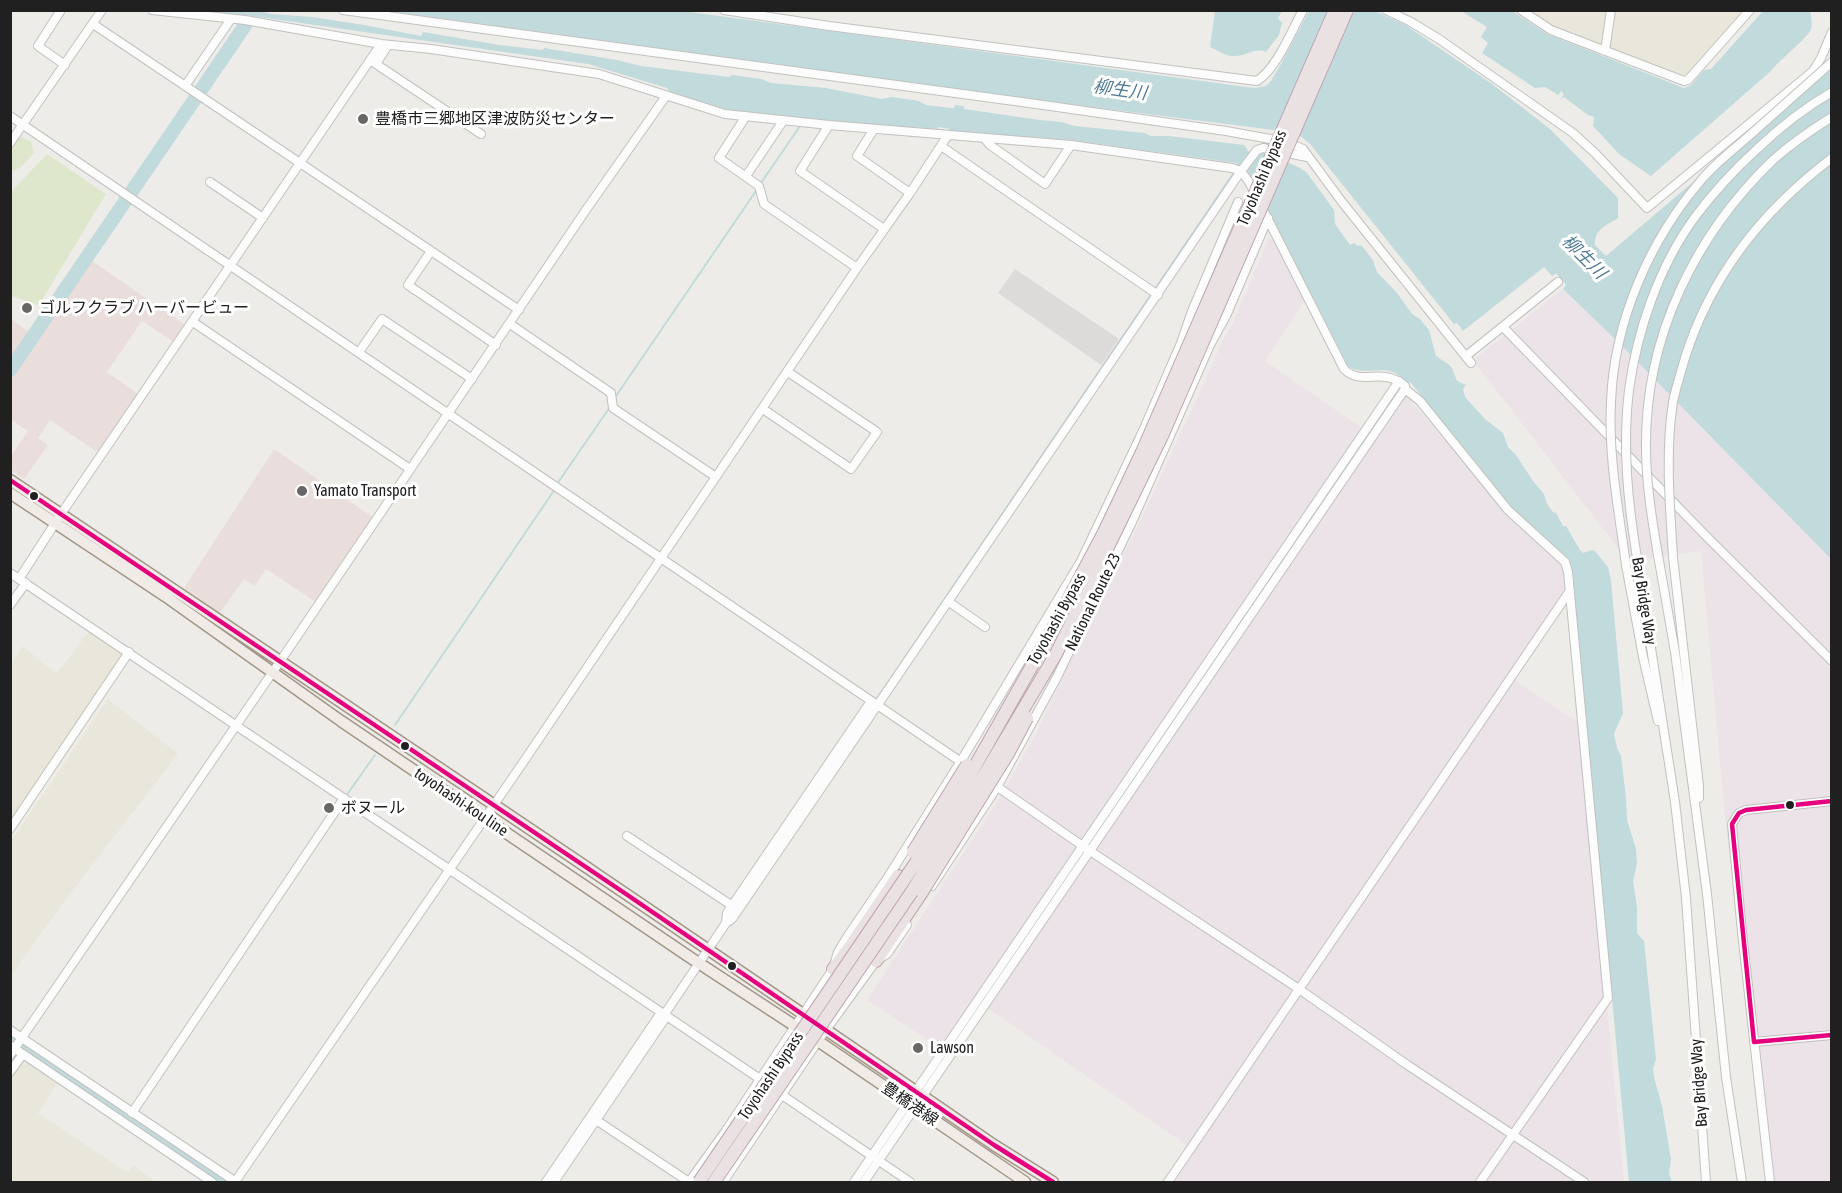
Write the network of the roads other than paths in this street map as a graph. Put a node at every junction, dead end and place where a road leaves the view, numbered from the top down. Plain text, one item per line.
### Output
1 (61, 10) edge
2 (102, 10) edge
3 (152, 10) edge
4 (343, 10) edge
5 (724, 10) edge
6 (1303, 10) edge
7 (1335, 10) edge
8 (1347, 10) edge
9 (1386, 10) edge
10 (1521, 10) edge
11 (1611, 10) edge
12 (1750, 10) edge
13 (231, 19) junction
14 (93, 24) junction
15 (1832, 32) edge
16 (385, 44) junction
17 (1605, 51) junction
18 (373, 62) junction
19 (1832, 62) edge
20 (64, 65) junction
21 (185, 87) junction
22 (1832, 92) edge
23 (666, 96) junction
24 (10, 116) edge
25 (746, 116) junction
26 (1832, 117) edge
27 (783, 121) junction
28 (23, 124) junction
29 (829, 125) junction
30 (874, 129) junction
31 (481, 134) dead end
32 (948, 135) junction
33 (985, 139) junction
34 (10, 143) edge
35 (1071, 144) junction
36 (941, 146) junction
37 (1307, 156) junction
38 (1832, 158) edge
39 (300, 164) junction
40 (1238, 170) junction
41 (746, 176) junction
42 (210, 182) dead end
43 (910, 192) junction
44 (1226, 195) junction
45 (1238, 201) junction
46 (263, 218) junction
47 (1268, 218) junction
48 (884, 230) junction
49 (431, 251) junction
50 (230, 266) junction
51 (857, 268) junction
52 (1558, 282) dead end
53 (1158, 294) junction
54 (519, 310) junction
55 (193, 322) junction
56 (510, 324) junction
57 (1503, 327) junction
58 (496, 345) junction
59 (359, 352) junction
60 (788, 372) junction
61 (472, 379) junction
62 (1402, 384) junction
63 (1160, 390) junction
64 (1186, 401) junction
65 (763, 409) junction
66 (448, 413) junction
67 (410, 470) junction
68 (716, 477) junction
69 (10, 480) edge
70 (10, 493) edge
71 (59, 519) junction
72 (661, 557) junction
73 (10, 573) edge
74 (1071, 579) junction
75 (22, 581) junction
76 (1098, 591) junction
77 (1570, 591) junction
78 (949, 602) junction
79 (10, 604) edge
80 (985, 627) dead end
81 (129, 652) junction
82 (1056, 654) junction
83 (281, 660) junction
84 (1832, 661) edge
85 (1029, 671) junction
86 (272, 673) junction
87 (874, 703) junction
88 (237, 725) junction
89 (961, 761) junction
90 (1670, 774) junction
91 (997, 787) junction
92 (344, 798) junction
93 (1832, 801) edge
94 (493, 804) junction
95 (484, 818) junction
96 (10, 829) edge
97 (1698, 830) junction
98 (627, 836) dead end
99 (1087, 848) junction
100 (449, 869) junction
101 (735, 908) junction
102 (708, 949) junction
103 (876, 961) junction
104 (699, 964) junction
105 (833, 969) junction
106 (1299, 989) junction
107 (802, 1014) junction
108 (664, 1015) junction
109 (795, 1025) junction
110 (10, 1030) edge
111 (826, 1030) junction
112 (1832, 1035) edge
113 (818, 1041) junction
114 (1754, 1042) junction
115 (15, 1047) edge
116 (23, 1054) junction
117 (10, 1072) edge
118 (760, 1079) junction
119 (920, 1094) junction
120 (782, 1095) junction
121 (912, 1106) junction
122 (126, 1115) junction
123 (593, 1120) junction
124 (725, 1132) junction
125 (1513, 1135) junction
126 (747, 1147) junction
127 (875, 1159) junction
128 (555, 1177) edge
129 (212, 1182) edge
130 (235, 1182) edge
131 (546, 1182) edge
132 (689, 1182) edge
133 (699, 1182) edge
134 (714, 1182) edge
135 (723, 1182) edge
136 (854, 1182) edge
137 (864, 1182) edge
138 (910, 1182) edge
139 (1025, 1182) edge
140 (1053, 1182) edge
141 (1168, 1182) edge
142 (1480, 1182) edge
143 (1584, 1182) edge
144 (1706, 1182) edge
145 (1742, 1182) edge
146 (1770, 1182) edge

1 - 20 street
2 - 14 street
3 - 13 street
4 - 37 street
5 - 6 street
7 - 85 highway, Toyohashi Bypass, bridge
8 - 82 highway, Toyohashi Bypass, bridge
9 - 15 street
10 - 17 street
11 - 17 street
12 - 17 street
13 - 16 street
13 - 21 street
14 - 20 street
14 - 21 street
16 - 18 street
16 - 23 street
18 - 31 street
18 - 39 street
19 - 90 street, bridge
20 - 28 street
21 - 39 street
22 - 90 street, Bay Bridge Way, bridge
23 - 25 street
23 - 54 street
24 - 28 street
25 - 27 street
25 - 41 street
26 - 97 street, Bay Bridge Way, bridge
27 - 29 street
27 - 41 street
28 - 34 street
28 - 50 street
29 - 30 street
29 - 48 street
30 - 32 street
30 - 43 street
32 - 33 street
32 - 36 street
33 - 35 street
33 - 35 street
35 - 40 street
36 - 43 street
36 - 53 street
37 - 40 street
37 - 57 street
38 - 97 street, bridge
39 - 46 street
39 - 49 street
40 - 44 street
40 - 47 street
41 - 51 street
42 - 46 street
43 - 48 street
44 - 45 street
44 - 53 street
45 - 47 street
45 - 63 street
46 - 50 street
47 - 62 street
47 - 64 street, National Route 23
48 - 51 street
49 - 54 street
49 - 58 street
50 - 55 street
50 - 59 street
51 - 60 street
52 - 57 street
53 - 78 street
54 - 56 street
55 - 67 street
55 - 71 street
56 - 58 street
56 - 68 street
57 - 84 street
58 - 61 street
59 - 61 street
59 - 66 street
60 - 65 street
60 - 65 street
61 - 66 street
62 - 77 street
62 - 99 street
63 - 64 street
63 - 74 street
64 - 76 street, National Route 23
65 - 68 street
66 - 67 street
66 - 72 street
67 - 83 street
68 - 72 street
69 - 71 main road, toyohashi-kou line
70 - 71 main road, toyohashi-kou line
71 - 75 street
71 - 83 main road, toyohashi-kou line
71 - 86 main road, toyohashi-kou line
72 - 87 street
72 - 94 street
73 - 75 street
74 - 76 street
74 - 89 street
75 - 79 street
75 - 81 street
76 - 91 street, National Route 23
77 - 106 street
77 - 125 street
78 - 80 street
78 - 87 street
81 - 88 street
81 - 96 street
82 - 103 highway, bridge
82 - 134 highway, Toyohashi Bypass, bridge
83 - 86 street
83 - 94 main road, toyohashi-kou line
85 - 105 highway, bridge
85 - 133 highway, Toyohashi Bypass, bridge
86 - 88 street
86 - 95 main road, toyohashi-kou line
87 - 89 street
87 - 101 street
88 - 92 street
88 - 115 street
89 - 91 street
89 - 105 street
90 - 144 street, Bay Bridge Way
91 - 99 street
91 - 103 street, National Route 23
92 - 100 street
92 - 122 street
93 - 114 street
94 - 95 street
94 - 102 main road, toyohashi-kou line
95 - 100 street
95 - 104 main road, toyohashi-kou line
97 - 145 street, Bay Bridge Way
98 - 101 street
99 - 106 street
99 - 119 street
100 - 108 street
100 - 130 street
101 - 102 street
102 - 104 street
102 - 107 main road, toyohashi-kou line
103 - 111 street, National Route 23
104 - 108 street
104 - 109 main road, toyohashi-kou line
105 - 107 street
106 - 125 street
106 - 141 street
107 - 109 street
107 - 111 main road, toyohashi-kou line
108 - 118 street
108 - 123 street
109 - 113 main road, 豊橋港線
109 - 118 street
110 - 115 street
111 - 113 street, National Route 23
111 - 119 main road, toyohashi-kou line
112 - 114 street
113 - 120 street, National Route 23
113 - 121 main road, 豊橋港線
114 - 146 street
115 - 116 street
115 - 122 street
116 - 117 street
116 - 122 street
118 - 124 street
119 - 121 street
119 - 140 main road, toyohashi-kou line
120 - 126 street, National Route 23
120 - 127 street
121 - 127 street
121 - 139 main road, 豊橋港線
122 - 129 street
122 - 130 street
123 - 128 street
123 - 132 street
124 - 126 street
124 - 132 street
125 - 142 street
125 - 143 street
126 - 135 street, National Route 23
127 - 136 street
127 - 137 street
127 - 138 street
128 - 131 street

